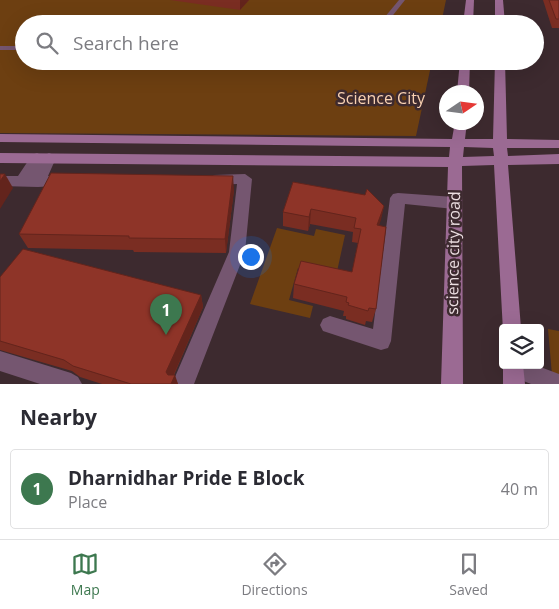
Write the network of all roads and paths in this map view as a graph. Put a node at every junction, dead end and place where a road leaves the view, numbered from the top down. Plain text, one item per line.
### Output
1 (402, 0) edge
2 (470, 0) edge
3 (500, 0) edge
4 (390, 15) edge
5 (469, 15) edge
6 (500, 15) edge
7 (0, 48) edge
8 (15, 48) edge
9 (464, 70) edge
10 (500, 70) edge
11 (463, 85) edge
12 (461, 130) edge
13 (0, 138) edge
14 (15, 139) junction
15 (460, 141) junction
16 (500, 143) junction
17 (559, 144) edge
18 (0, 158) edge
19 (43, 158) junction
20 (502, 159) junction
21 (559, 159) edge
22 (455, 162) junction
23 (196, 180) edge
24 (0, 181) edge
25 (77, 181) edge
26 (30, 182) junction
27 (454, 203) junction
28 (511, 324) edge
29 (330, 325) dead end
30 (0, 361) edge
31 (513, 372) edge
32 (71, 384) edge
33 (183, 384) edge
34 (452, 384) edge
35 (557, 384) edge

1 - 4 lane
2 - 5 street
3 - 6 street
7 - 8 lane
9 - 11 street
10 - 16 street
12 - 15 street, science city road
13 - 14 street
14 - 15 street
14 - 18 street
15 - 16 street
15 - 22 street, science city road
16 - 17 street
16 - 20 street
18 - 19 street
19 - 22 street
19 - 26 street
20 - 21 street
20 - 22 street
20 - 28 street
22 - 27 street, science city road
23 - 33 street
24 - 26 street
25 - 26 street
27 - 29 street
27 - 34 street, science city road
30 - 32 street
31 - 35 street

